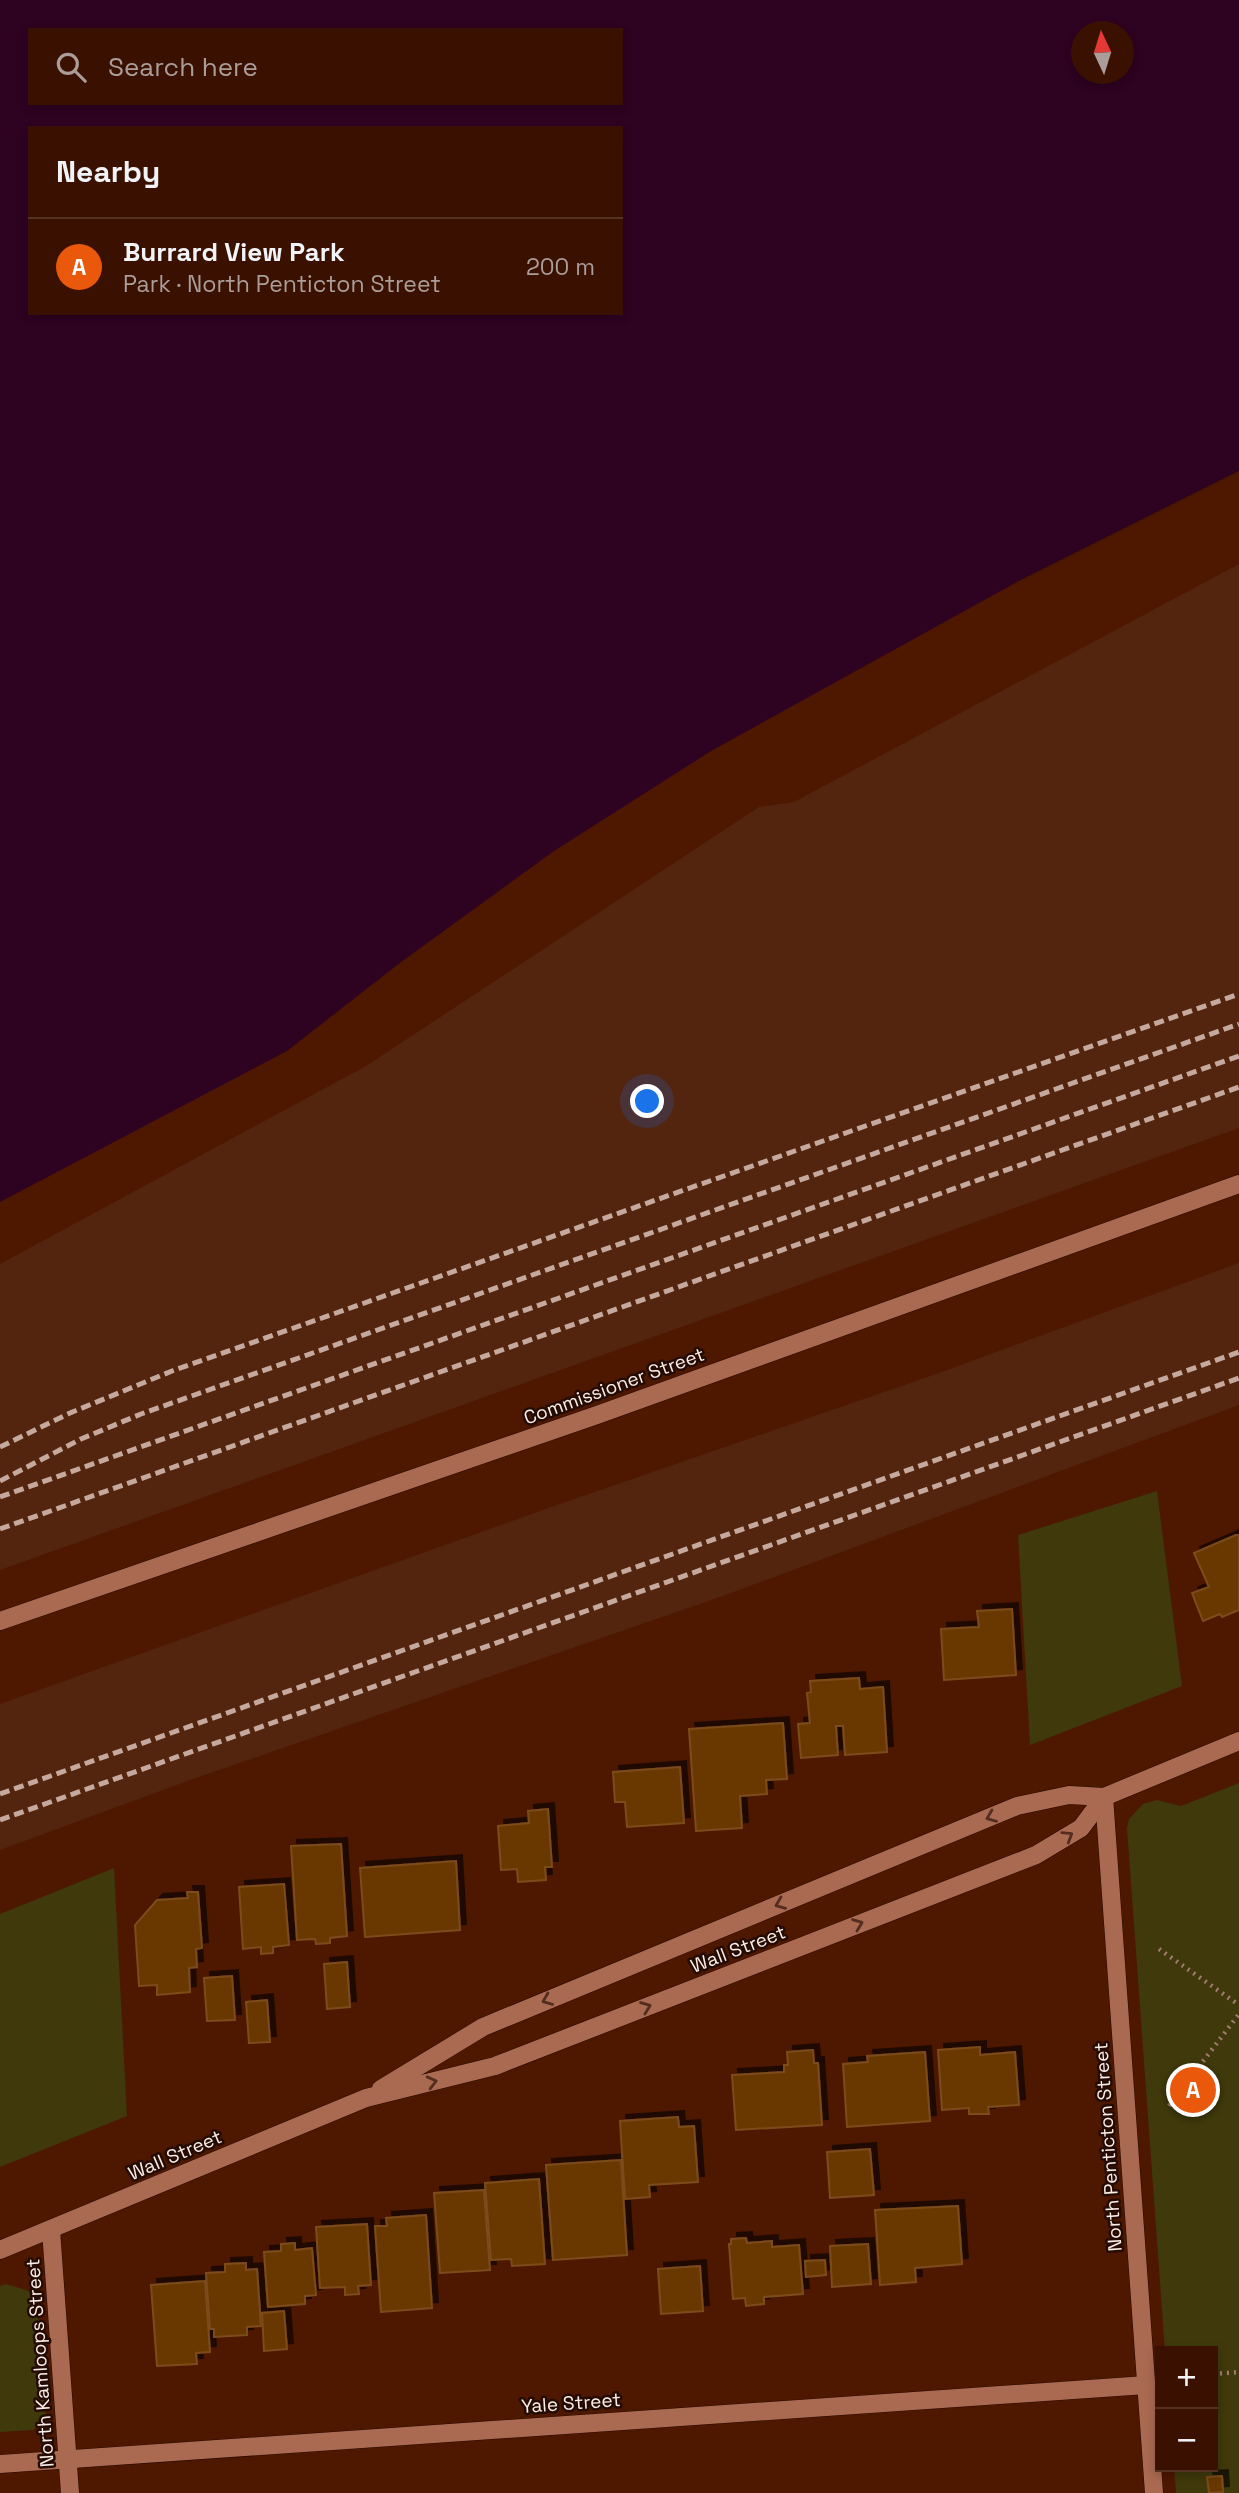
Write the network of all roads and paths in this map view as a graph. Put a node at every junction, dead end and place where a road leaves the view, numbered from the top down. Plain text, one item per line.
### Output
1 (1239, 1184) edge
2 (0, 1621) edge
3 (1239, 1741) edge
4 (1104, 1797) junction
5 (1159, 1949) dead end
6 (1239, 2005) edge
7 (1239, 2014) edge
8 (366, 2098) junction
9 (1170, 2106) dead end
10 (51, 2230) junction
11 (0, 2250) edge
12 (1239, 2372) edge
13 (1218, 2374) edge
14 (1146, 2385) junction
15 (68, 2459) junction
16 (0, 2464) edge
17 (70, 2493) edge
18 (1154, 2493) edge

1 - 2 street, Commissioner Street
3 - 4 street, Wall Street
4 -> 8 street, Wall Street
8 -> 4 street, Wall Street
4 - 14 street, North Penticton Street
5 - 6 path
7 - 9 path
8 - 10 street, Wall Street
10 - 11 street, Wall Street
10 - 15 street, North Kamloops Street
12 - 13 path
14 - 15 street, Yale Street
14 - 18 street, North Penticton Street
15 - 16 street, Yale Street
15 - 17 street, North Kamloops Street

